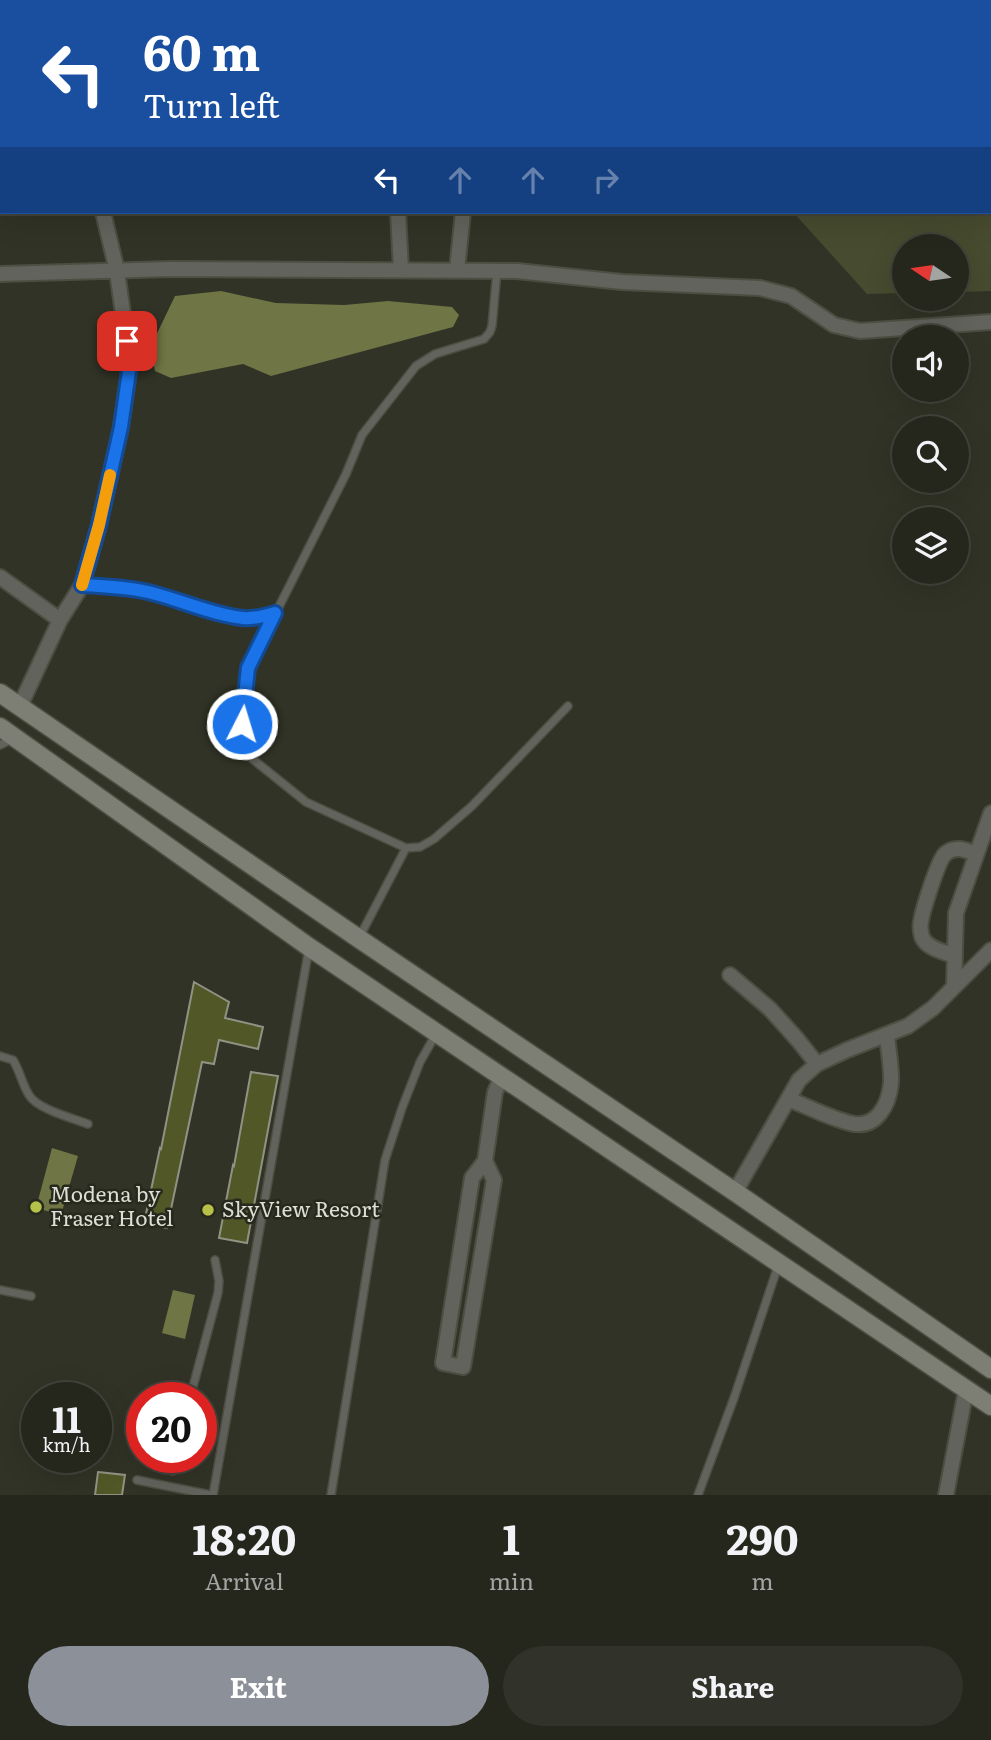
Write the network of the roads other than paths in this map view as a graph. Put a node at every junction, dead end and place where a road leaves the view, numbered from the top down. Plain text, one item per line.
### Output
1 (103, 214) edge
2 (398, 214) edge
3 (463, 214) edge
4 (401, 270) junction
5 (457, 270) junction
6 (117, 271) junction
7 (0, 275) edge
8 (497, 276) junction
9 (991, 322) edge
10 (0, 577) edge
11 (82, 585) junction
12 (275, 613) junction
13 (60, 620) junction
14 (0, 693) edge
15 (20, 706) junction
16 (568, 706) dead end
17 (0, 727) edge
18 (8, 741) edge
19 (991, 813) edge
20 (406, 848) junction
21 (976, 854) junction
22 (358, 939) junction
23 (309, 947) junction
24 (991, 950) edge
25 (955, 956) junction
26 (730, 975) dead end
27 (954, 987) junction
28 (436, 1033) junction
29 (887, 1034) junction
30 (0, 1056) edge
31 (817, 1064) junction
32 (502, 1076) junction
33 (788, 1099) junction
34 (88, 1124) dead end
35 (485, 1161) junction
36 (735, 1192) junction
37 (215, 1260) dead end
38 (779, 1262) junction
39 (0, 1290) edge
40 (31, 1296) dead end
41 (991, 1369) edge
42 (195, 1382) edge
43 (966, 1391) junction
44 (991, 1406) edge
45 (137, 1480) dead end
46 (212, 1495) edge
47 (331, 1495) edge
48 (698, 1495) edge
49 (946, 1495) edge

1 - 6 street
2 - 4 street
3 - 5 street
4 - 5 street
4 - 6 street
5 - 8 street
6 - 7 street
6 - 11 street
8 - 9 street
8 - 12 lane
10 - 13 street
11 - 12 lane
11 - 13 street
12 - 20 lane
13 - 15 street
14 - 15 main road
15 - 22 main road
16 - 20 lane
17 - 18 main road
18 - 23 main road
19 - 21 street
20 - 22 lane
21 - 25 street
21 - 25 street
22 - 36 main road
23 - 28 main road
23 - 46 lane
24 - 27 street
25 - 27 street
26 - 31 street
27 - 29 street
28 - 32 main road
28 - 47 lane
29 - 31 street
29 - 33 street
30 - 34 lane
31 - 33 street
32 - 35 street
32 - 38 main road
33 - 36 street
35 - 35 street
36 - 41 main road
37 - 42 lane
38 - 43 main road
38 - 48 lane
39 - 40 lane
43 - 44 main road
43 - 49 street
45 - 46 lane

